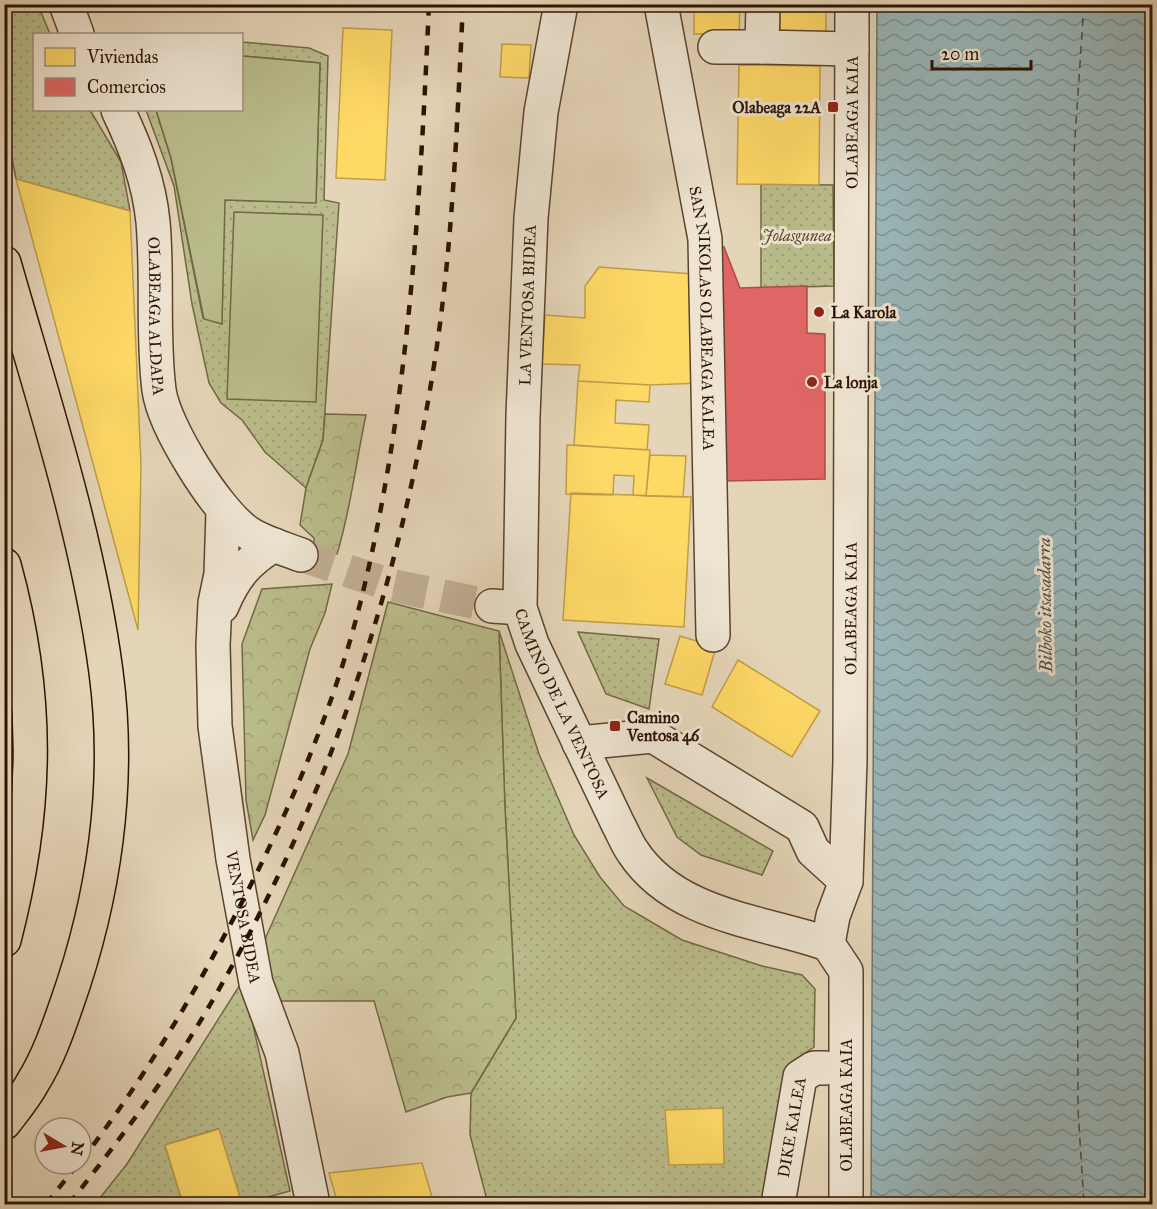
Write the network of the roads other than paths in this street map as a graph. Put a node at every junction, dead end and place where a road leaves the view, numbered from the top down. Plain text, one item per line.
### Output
1 (66, 4) edge
2 (90, 4) edge
3 (561, 4) edge
4 (661, 4) edge
5 (763, 4) edge
6 (852, 4) edge
7 (77, 33) edge
8 (100, 33) edge
9 (715, 47) dead end
10 (762, 47) junction
11 (852, 49) junction
12 (118, 111) edge
13 (136, 111) edge
14 (4, 263) edge
15 (197, 472) junction
16 (223, 512) junction
17 (288, 550) joint
18 (4, 565) edge
19 (506, 607) joint
20 (214, 624) junction
21 (713, 636) dead end
22 (579, 744) junction
23 (846, 881) junction
24 (4, 940) edge
25 (828, 944) junction
26 (825, 1068) dead end
27 (4, 1123) edge
28 (313, 1204) edge
29 (778, 1204) edge
30 (846, 1204) edge

1 - 7 street
2 - 8 street
3 - 19 street, LA VENTOSA BIDEA
4 - 21 street, SAN NIKOLAS OLABEAGA KALEA
5 - 10 street
6 - 11 street, OLABEAGA KAIA
9 - 10 street
10 - 11 street
11 - 23 street, OLABEAGA KAIA
12 - 15 street, OLABEAGA ALDAPA
13 - 15 street
14 - 27 highway
15 - 16 street, OLABEAGA ALDAPA
16 - 17 street, OLABEAGA ALDAPA
16 - 20 street, VENTOSA BIDEA
17 - 20 street, VENTOSA BIDEA
18 - 24 highway
19 - 22 street, CAMINO DE LA VENTOSA
20 - 28 street, VENTOSA BIDEA
22 - 23 street
22 - 25 street, CAMINO DE LA VENTOSA
23 - 25 street, OLABEAGA KAIA
25 - 30 street, OLABEAGA KAIA
26 - 29 street, DIKE KALEA

